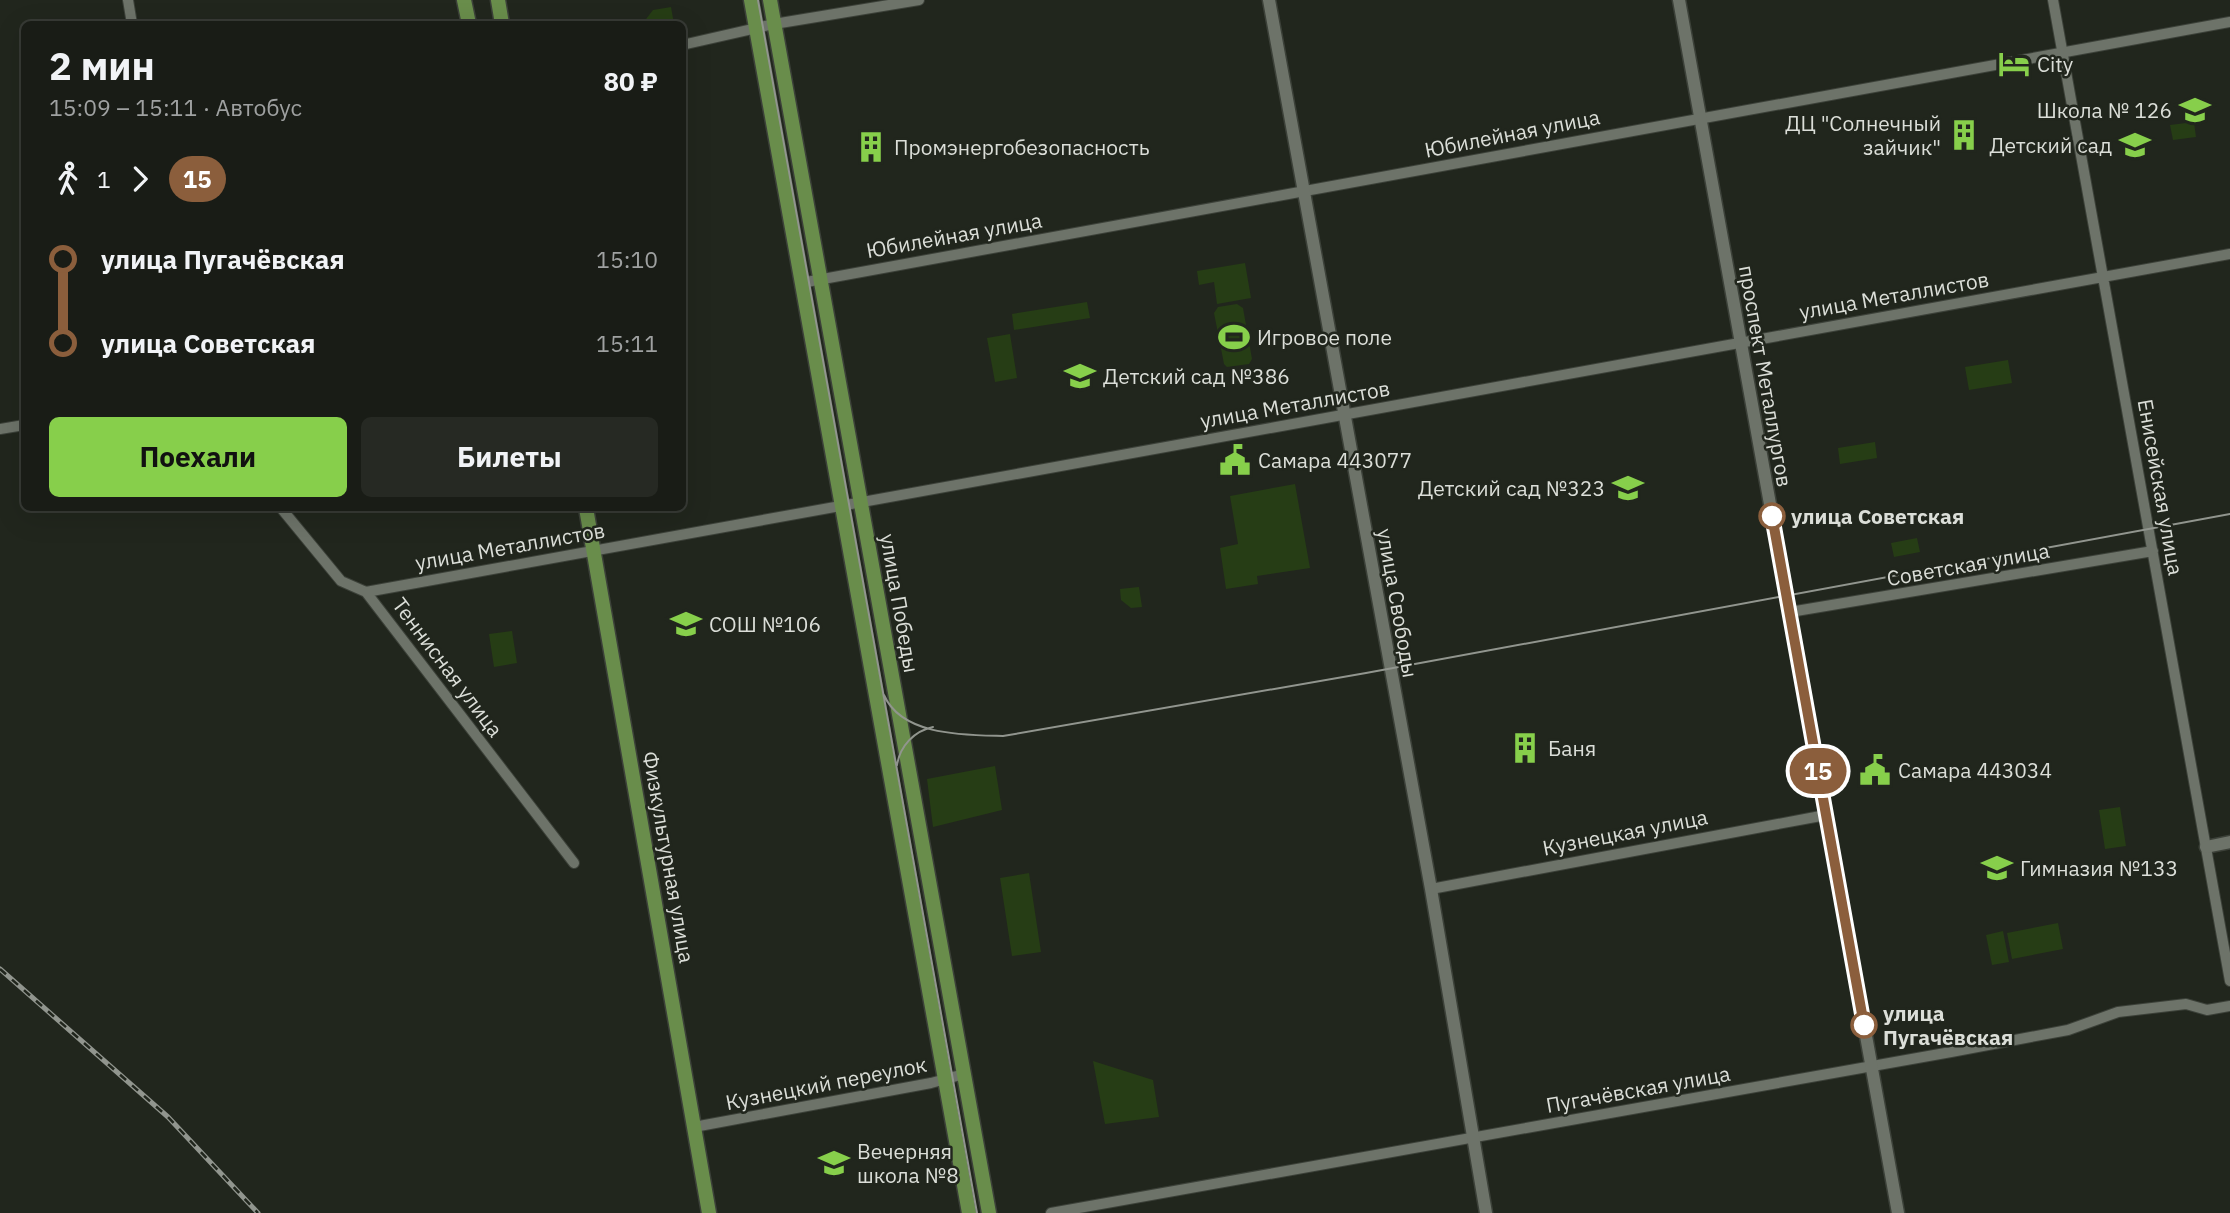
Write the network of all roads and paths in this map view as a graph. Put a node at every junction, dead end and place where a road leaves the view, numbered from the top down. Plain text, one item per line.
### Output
1 (128, 0) edge
2 (464, 0) edge
3 (498, 0) edge
4 (751, 0) edge
5 (770, 0) edge
6 (919, 0) edge
7 (1269, 0) edge
8 (1679, 0) edge
9 (2053, 0) edge
10 (132, 21) edge
11 (468, 21) edge
12 (502, 21) edge
13 (2230, 22) edge
14 (782, 23) junction
15 (756, 28) junction
16 (686, 44) edge
17 (2062, 52) junction
18 (1700, 116) junction
19 (1304, 192) junction
20 (2230, 254) edge
21 (2103, 277) junction
22 (820, 278) junction
23 (801, 283) junction
24 (1741, 343) junction
25 (1344, 415) junction
26 (21, 426) edge
27 (0, 429) edge
28 (861, 502) junction
29 (843, 506) junction
30 (283, 511) edge
31 (586, 511) edge
32 (593, 551) junction
33 (2152, 551) junction
34 (366, 592) junction
35 (1790, 612) junction
36 (1826, 815) junction
37 (2230, 842) edge
38 (2206, 847) junction
39 (574, 863) dead end
40 (1431, 889) junction
41 (2230, 981) edge
42 (2230, 1006) edge
43 (1872, 1067) junction
44 (964, 1074) junction
45 (945, 1079) junction
46 (694, 1127) junction
47 (1472, 1138) junction
48 (709, 1213) edge
49 (969, 1213) edge
50 (989, 1213) edge
51 (1051, 1213) edge
52 (1486, 1213) edge
53 (1899, 1213) edge

1 - 10 street
2 - 11 main road
3 - 12 main road
4 - 15 main road, улица Победы
5 - 14 main road, улица Победы
6 - 14 street
7 - 19 street, улица Свободы
8 - 18 street, проспект Металлургов
9 - 17 street, Енисейская улица
13 - 17 street, Юбилейная улица
14 - 15 street
14 - 22 main road, улица Победы
15 - 16 street
15 - 23 main road, улица Победы
17 - 18 street, Юбилейная улица
17 - 21 street, Енисейская улица
18 - 19 street, Юбилейная улица
18 - 24 street, проспект Металлургов
19 - 22 street, Юбилейная улица
19 - 25 street, улица Свободы
20 - 21 street, улица Металлистов
21 - 24 street, улица Металлистов
21 - 33 street, Енисейская улица
22 - 23 street, Юбилейная улица
22 - 28 main road, улица Победы
23 - 29 main road, улица Победы
24 - 25 street, улица Металлистов
24 - 35 street, проспект Металлургов
25 - 28 street, улица Металлистов
25 - 40 street, улица Свободы
26 - 27 street
28 - 29 street, улица Металлистов
28 - 44 main road, улица Победы
29 - 32 street, улица Металлистов
29 - 45 main road, улица Победы
30 - 34 street, Теннисная улица
31 - 32 main road, Физкультурная улица
32 - 34 street, улица Металлистов
32 - 46 main road, Физкультурная улица
33 - 35 street, Советская улица
33 - 38 street, Енисейская улица
34 - 39 street, Теннисная улица
35 - 36 street, проспект Металлургов
36 - 40 street, Кузнецкая улица
36 - 43 street, проспект Металлургов
37 - 38 street
38 - 41 street, Енисейская улица
40 - 47 street, улица Свободы
42 - 43 street, Пугачёвская улица
43 - 47 street, Пугачёвская улица
43 - 53 street, проспект Металлургов
44 - 45 street, Кузнецкий переулок
44 - 50 main road, улица Победы
45 - 46 street, Кузнецкий переулок
45 - 49 main road, улица Победы
46 - 48 main road, Физкультурная улица
47 - 51 street, Пугачёвская улица
47 - 52 street, улица Свободы

